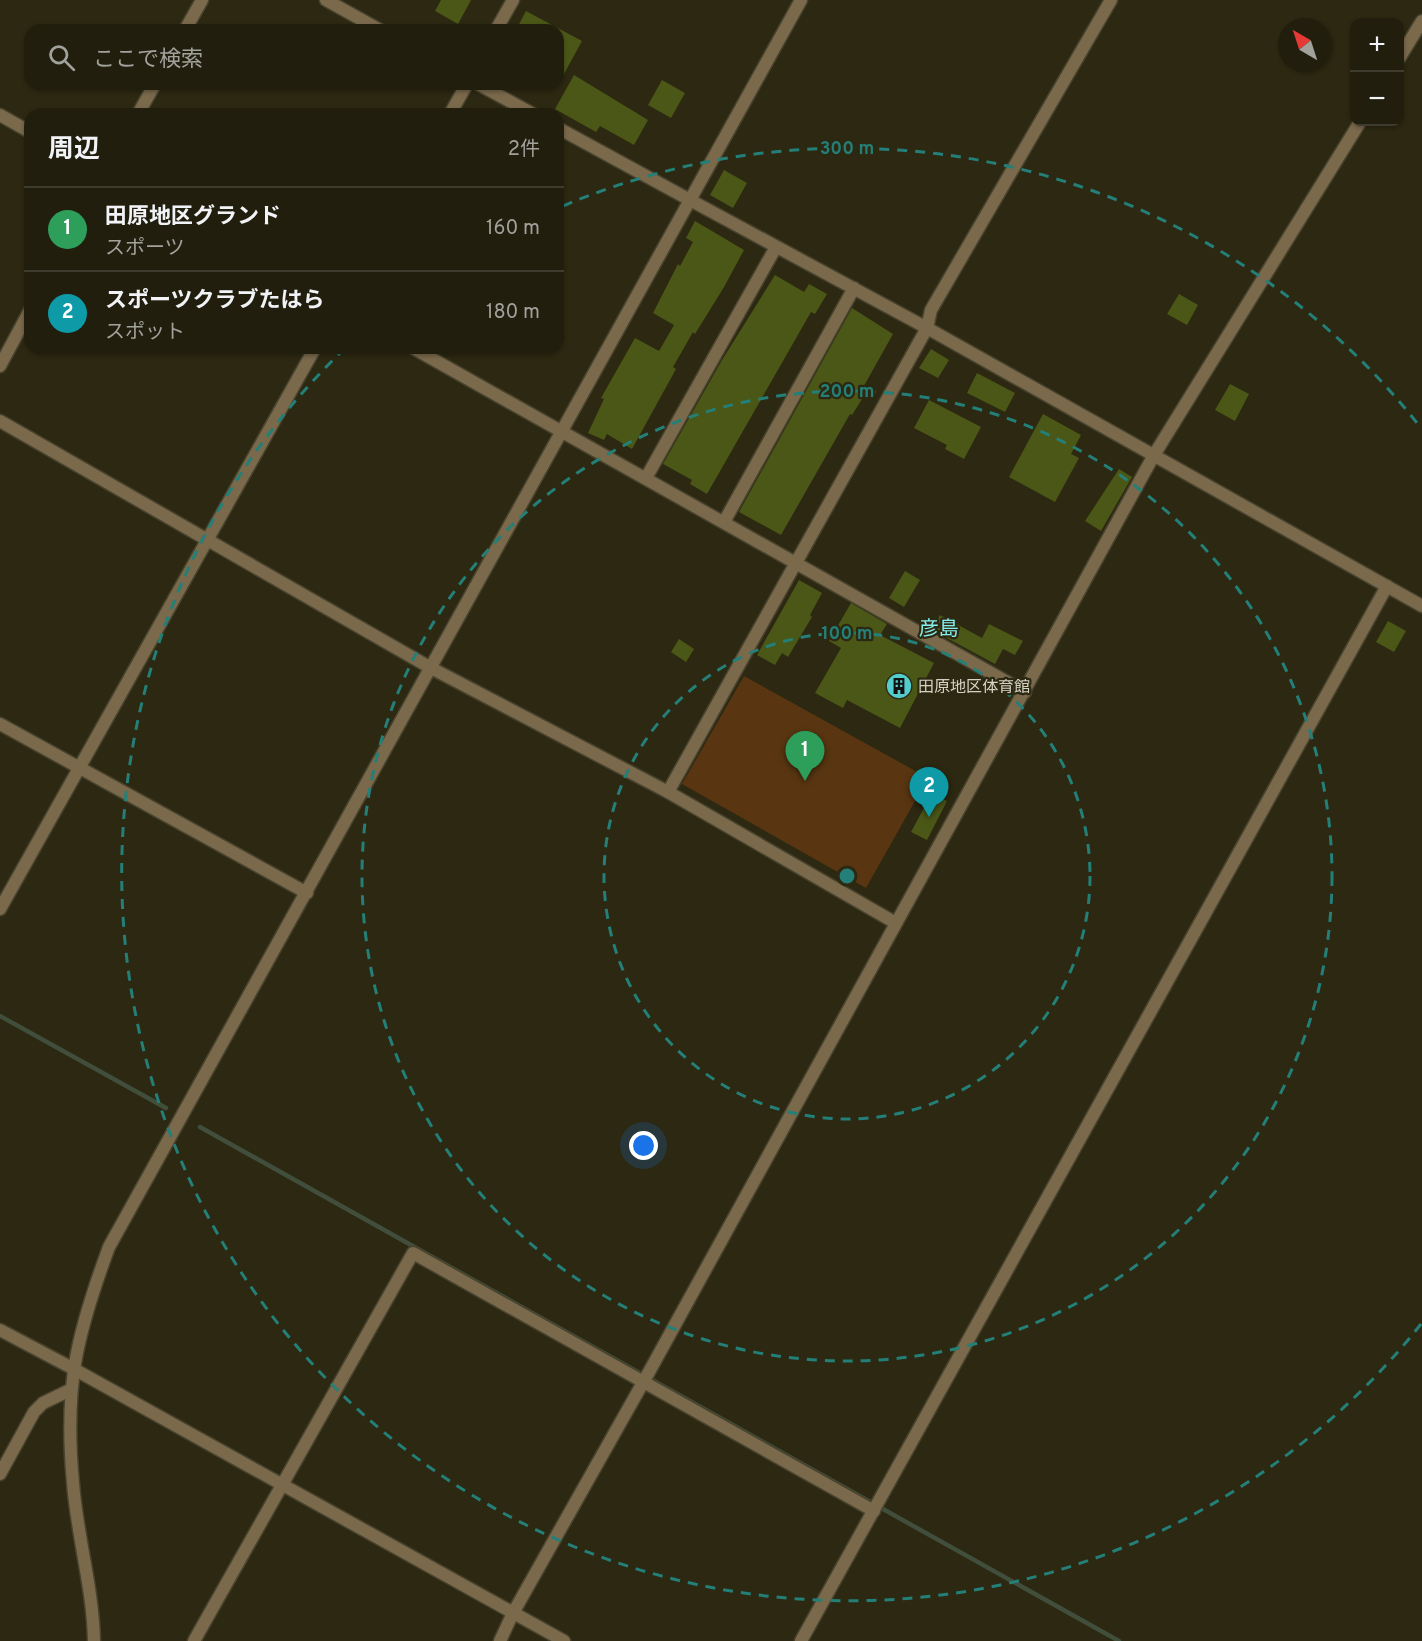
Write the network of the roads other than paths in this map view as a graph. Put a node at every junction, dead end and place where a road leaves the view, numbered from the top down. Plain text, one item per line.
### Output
1 (202, 0) edge
2 (326, 0) edge
3 (513, 0) edge
4 (801, 0) edge
5 (1111, 0) edge
6 (1422, 21) edge
7 (188, 24) edge
8 (369, 24) edge
9 (499, 24) edge
10 (1404, 50) edge
11 (152, 90) edge
12 (464, 90) edge
13 (489, 90) edge
14 (141, 108) edge
15 (453, 108) edge
16 (522, 108) edge
17 (0, 115) edge
18 (1358, 126) edge
19 (24, 129) edge
20 (564, 131) edge
21 (690, 200) junction
22 (776, 247) junction
23 (854, 288) junction
24 (24, 321) edge
25 (927, 328) junction
26 (312, 354) edge
27 (424, 354) edge
28 (0, 366) edge
29 (0, 421) edge
30 (563, 430) junction
31 (1154, 455) junction
32 (646, 478) junction
33 (724, 522) junction
34 (208, 538) junction
35 (796, 564) junction
36 (1387, 586) junction
37 (1422, 606) edge
38 (431, 668) junction
39 (1025, 692) junction
40 (0, 724) edge
41 (80, 768) junction
42 (668, 792) junction
43 (307, 893) junction
44 (0, 909) edge
45 (894, 922) junction
46 (0, 1330) edge
47 (72, 1368) junction
48 (646, 1377) junction
49 (70, 1390) junction
50 (0, 1474) edge
51 (281, 1484) junction
52 (877, 1507) junction
53 (513, 1612) junction
54 (94, 1641) edge
55 (194, 1641) edge
56 (500, 1641) edge
57 (564, 1641) edge
58 (801, 1641) edge

1 - 7 street
2 - 8 street
3 - 9 street
4 - 21 street
5 - 25 street
6 - 10 street
11 - 14 street
12 - 15 street
13 - 16 street
17 - 19 street
18 - 31 street
20 - 21 street
21 - 22 street
21 - 30 street
22 - 23 street
22 - 32 street
23 - 25 street
23 - 33 street
24 - 28 street
25 - 31 street
25 - 35 street
26 - 34 street
27 - 30 street
29 - 34 street
30 - 32 street
30 - 38 street
31 - 36 street
31 - 39 street
32 - 33 street
33 - 35 street
34 - 38 street
34 - 41 street
35 - 39 street
35 - 42 street
36 - 37 street
36 - 52 street
38 - 42 street
38 - 43 street
39 - 45 street
40 - 41 street
41 - 43 street
41 - 44 street
42 - 45 street
43 - 47 street
45 - 48 street
46 - 47 street
47 - 49 street
47 - 51 street
48 - 51 street
48 - 52 street
48 - 53 street
49 - 50 street
49 - 54 street
51 - 53 street
51 - 55 street
52 - 58 street
53 - 56 street
53 - 57 street

